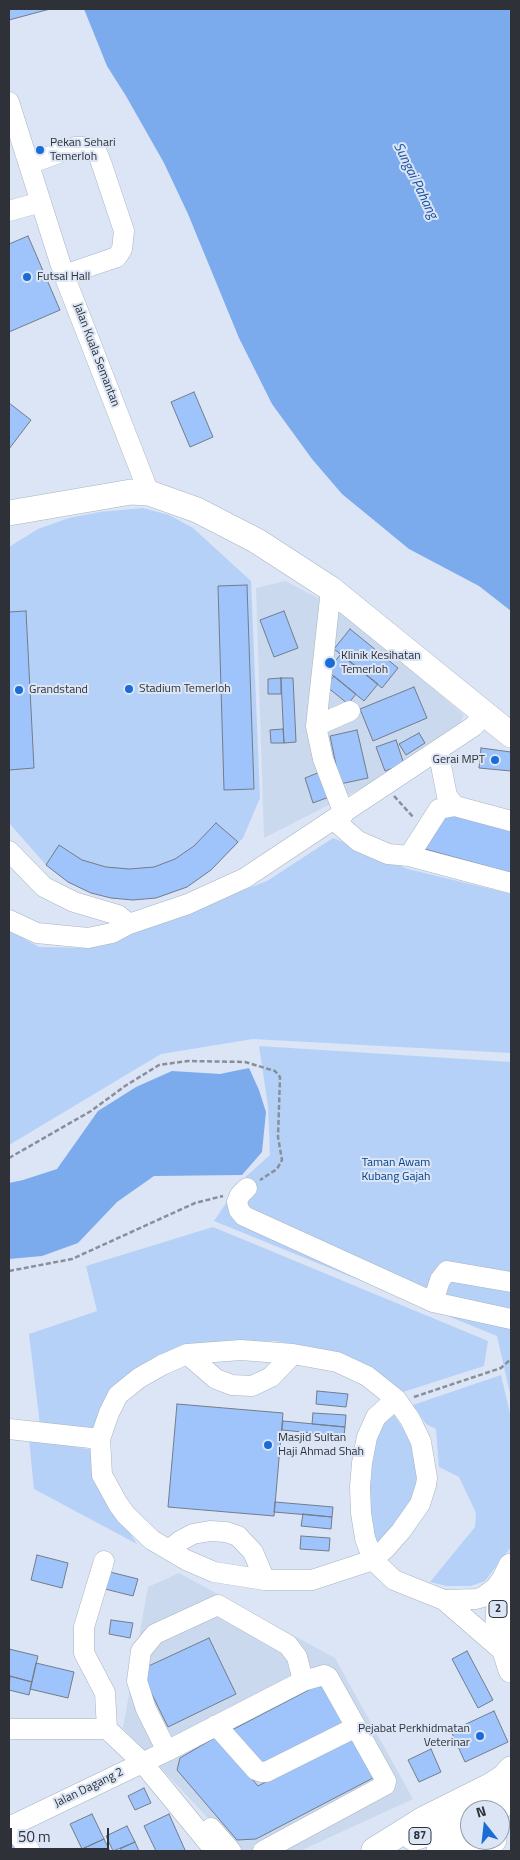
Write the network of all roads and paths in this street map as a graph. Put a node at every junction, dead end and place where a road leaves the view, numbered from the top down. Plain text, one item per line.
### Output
1 (9, 102) edge
2 (15, 144) edge
3 (29, 164) junction
4 (41, 202) junction
5 (9, 211) edge
6 (64, 275) junction
7 (149, 493) junction
8 (9, 513) edge
9 (331, 590) junction
10 (350, 711) dead end
11 (484, 714) junction
12 (316, 726) junction
13 (511, 735) edge
14 (438, 750) junction
15 (385, 786) junction
16 (455, 806) junction
17 (339, 817) junction
18 (511, 821) edge
19 (428, 826) junction
20 (9, 852) edge
21 (409, 856) junction
22 (511, 882) edge
23 (9, 920) edge
24 (129, 924) junction
25 (9, 1158) edge
26 (247, 1188) junction
27 (9, 1271) edge
28 (511, 1282) edge
29 (433, 1302) junction
30 (511, 1319) edge
31 (187, 1354) junction
32 (293, 1354) junction
33 (511, 1359) edge
34 (397, 1401) junction
35 (9, 1429) edge
36 (100, 1439) junction
37 (169, 1550) junction
38 (373, 1560) junction
39 (104, 1561) dead end
40 (510, 1569) edge
41 (265, 1580) junction
42 (444, 1600) junction
43 (508, 1662) edge
44 (303, 1681) junction
45 (216, 1725) junction
46 (356, 1726) junction
47 (9, 1729) edge
48 (107, 1729) junction
49 (154, 1757) junction
50 (511, 1769) edge
51 (460, 1824) edge
52 (10, 1826) edge
53 (460, 1847) edge
54 (30, 1851) edge
55 (215, 1851) edge
56 (232, 1851) edge
57 (263, 1851) edge
58 (372, 1851) edge
59 (439, 1851) edge

1 - 2 street, Jalan Kuala Semantan
2 - 3 street, Jalan Kuala Semantan
3 - 4 street, Jalan Kuala Semantan
3 - 6 street
4 - 5 street
4 - 6 street, Jalan Kuala Semantan
6 - 7 street, Jalan Kuala Semantan
7 - 8 main road
7 - 9 main road
9 - 11 main road
9 - 12 street
10 - 12 street
11 - 13 main road
11 - 14 street
12 - 17 street
14 - 15 street
14 - 16 street
15 - 17 street
15 - 19 path
16 - 18 street
16 - 19 street
17 - 21 street
17 - 24 street
19 - 21 street
20 - 24 street
21 - 22 street
23 - 24 street
25 - 26 path
26 - 27 path
26 - 29 street
28 - 29 street
29 - 30 street
31 - 32 street
31 - 32 street
31 - 36 street
32 - 34 street
33 - 34 path
34 - 38 street
34 - 38 street
35 - 36 street
36 - 37 street
37 - 41 street
37 - 41 street
38 - 41 street
38 - 42 street
39 - 48 street
40 - 42 street
40 - 43 main road, 2
42 - 43 street
44 - 45 street, Jalan Dagang 2
44 - 46 street, Jalan Dagang 2
44 - 49 street
45 - 46 street
45 - 49 street, Jalan Dagang 2
46 - 57 street
47 - 48 street
48 - 49 street
49 - 52 street, Jalan Dagang 2
49 - 55 street
49 - 56 street
50 - 58 main road
51 - 58 main road, 87
52 - 54 street
53 - 59 main road, 87

